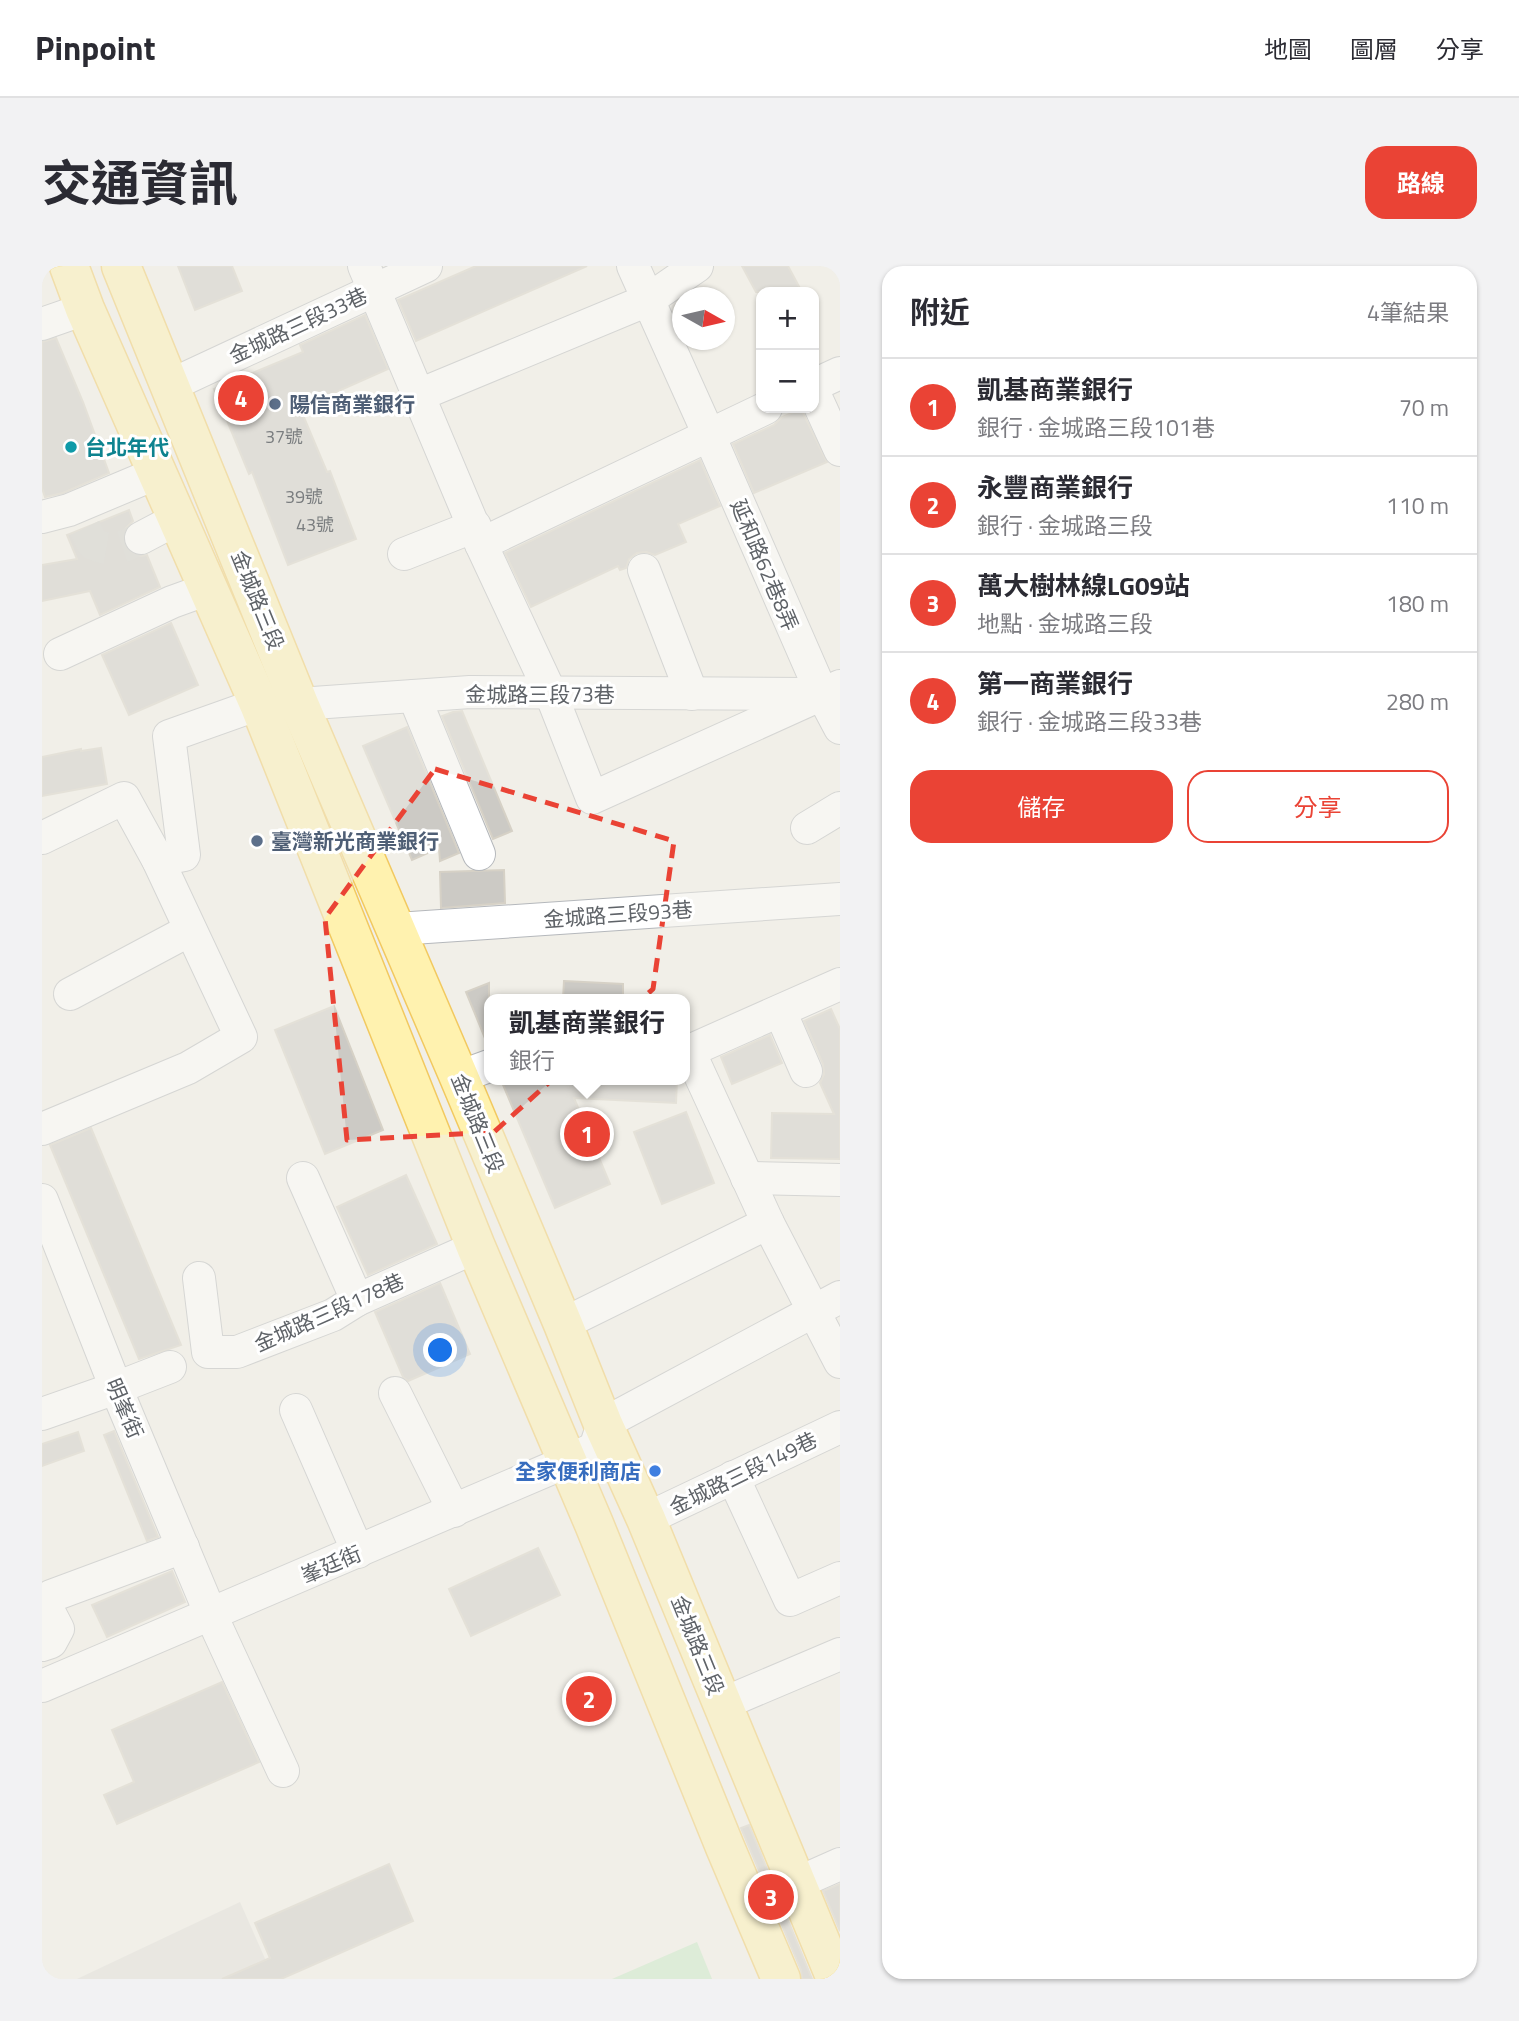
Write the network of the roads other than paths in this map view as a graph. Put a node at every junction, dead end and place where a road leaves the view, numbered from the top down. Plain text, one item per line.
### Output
1 (69, 266) edge
2 (121, 266) edge
3 (426, 266) edge
4 (633, 266) edge
5 (697, 266) edge
6 (369, 277) edge
7 (648, 300) junction
8 (85, 309) junction
9 (42, 324) edge
10 (840, 373) edge
11 (819, 383) edge
12 (171, 386) junction
13 (419, 395) junction
14 (819, 404) edge
15 (756, 413) edge
16 (709, 435) junction
17 (840, 450) edge
18 (157, 473) junction
19 (42, 517) edge
20 (177, 519) junction
21 (478, 535) junction
22 (141, 538) tunnel mouth
23 (404, 554) dead end
24 (644, 570) dead end
25 (208, 589) junction
26 (60, 654) dead end
27 (831, 690) edge
28 (551, 694) junction
29 (692, 694) junction
30 (414, 696) junction
31 (259, 704) junction
32 (299, 704) junction
33 (840, 728) edge
34 (840, 808) edge
35 (807, 828) dead end
36 (42, 838) edge
37 (479, 855) dead end
38 (158, 860) junction
39 (840, 899) edge
40 (397, 929) junction
41 (190, 930) junction
42 (840, 984) edge
43 (70, 995) dead end
44 (780, 1011) junction
45 (690, 1050) edge
46 (690, 1057) edge
47 (806, 1071) dead end
48 (474, 1072) edge
49 (42, 1129) edge
50 (303, 1178) dead end
51 (747, 1178) junction
52 (840, 1180) edge
53 (42, 1200) edge
54 (768, 1223) junction
55 (476, 1247) junction
56 (198, 1278) dead end
57 (357, 1300) junction
58 (827, 1304) edge
59 (563, 1324) junction
60 (840, 1362) edge
61 (170, 1367) dead end
62 (116, 1388) junction
63 (396, 1394) dead end
64 (296, 1410) dead end
65 (42, 1413) edge
66 (603, 1424) junction
67 (840, 1426) edge
68 (566, 1462) junction
69 (733, 1477) junction
70 (454, 1511) junction
71 (646, 1519) junction
72 (183, 1547) junction
73 (358, 1552) junction
74 (840, 1578) edge
75 (211, 1615) junction
76 (42, 1645) edge
77 (840, 1654) edge
78 (42, 1686) edge
79 (722, 1704) junction
80 (283, 1771) dead end
81 (840, 1864) edge
82 (795, 1884) junction
83 (781, 1979) edge
84 (836, 1979) edge

1 - 8 main road, 金城路三段
2 - 12 main road, 金城路三段
3 - 6 street, 金城路三段33巷
4 - 7 street, 延和路62巷8弄
5 - 7 street
6 - 12 street, 金城路三段33巷
6 - 13 street
7 - 13 street
7 - 16 street, 延和路62巷8弄
8 - 9 street
8 - 18 main road, 金城路三段
10 - 11 street
12 - 32 main road, 金城路三段
13 - 21 street
14 - 17 street
15 - 16 street
16 - 21 street
16 - 27 street, 延和路62巷8弄
18 - 19 street
18 - 20 main road, 金城路三段
20 - 22 street
20 - 25 main road, 金城路三段
21 - 23 street
21 - 28 street
24 - 29 street
25 - 26 street
25 - 31 main road, 金城路三段
27 - 28 street
27 - 29 street, 金城路三段73巷
27 - 33 street, 延和路62巷8弄
28 - 29 street, 金城路三段73巷
28 - 30 street, 金城路三段73巷
30 - 32 street, 金城路三段73巷
30 - 37 street
31 - 32 street, 金城路三段73巷
31 - 38 street, 金城路三段73巷
31 - 55 main road, 金城路三段
32 - 40 main road, 金城路三段
34 - 35 street
36 - 38 street
38 - 41 street
39 - 40 street, 金城路三段93巷
40 - 48 main road, 金城路三段
41 - 43 street
41 - 49 street
42 - 44 street
44 - 45 street
44 - 47 street
46 - 51 street
48 - 59 main road, 金城路三段
50 - 57 street
51 - 52 street
51 - 54 street
53 - 62 street, 明峯街
54 - 58 street
54 - 59 street
55 - 57 street, 金城路三段178巷
55 - 68 main road, 金城路三段
56 - 57 street, 金城路三段178巷
58 - 60 street
58 - 66 street
59 - 66 main road, 金城路三段
61 - 62 street
62 - 65 street
62 - 72 street, 明峯街
63 - 70 street
64 - 73 street
66 - 68 street, 峯廷街
66 - 71 main road, 金城路三段
67 - 69 street, 金城路三段149巷
68 - 70 street, 峯廷街
68 - 83 main road, 金城路三段
69 - 71 street, 金城路三段149巷
69 - 74 street
70 - 73 street, 峯廷街
71 - 79 main road, 金城路三段
72 - 75 street, 明峯街
72 - 76 street
73 - 75 street, 峯廷街
75 - 78 street, 峯廷街
75 - 80 street, 明峯街
77 - 79 street
79 - 82 main road, 金城路三段
81 - 82 street
82 - 84 main road, 金城路三段

